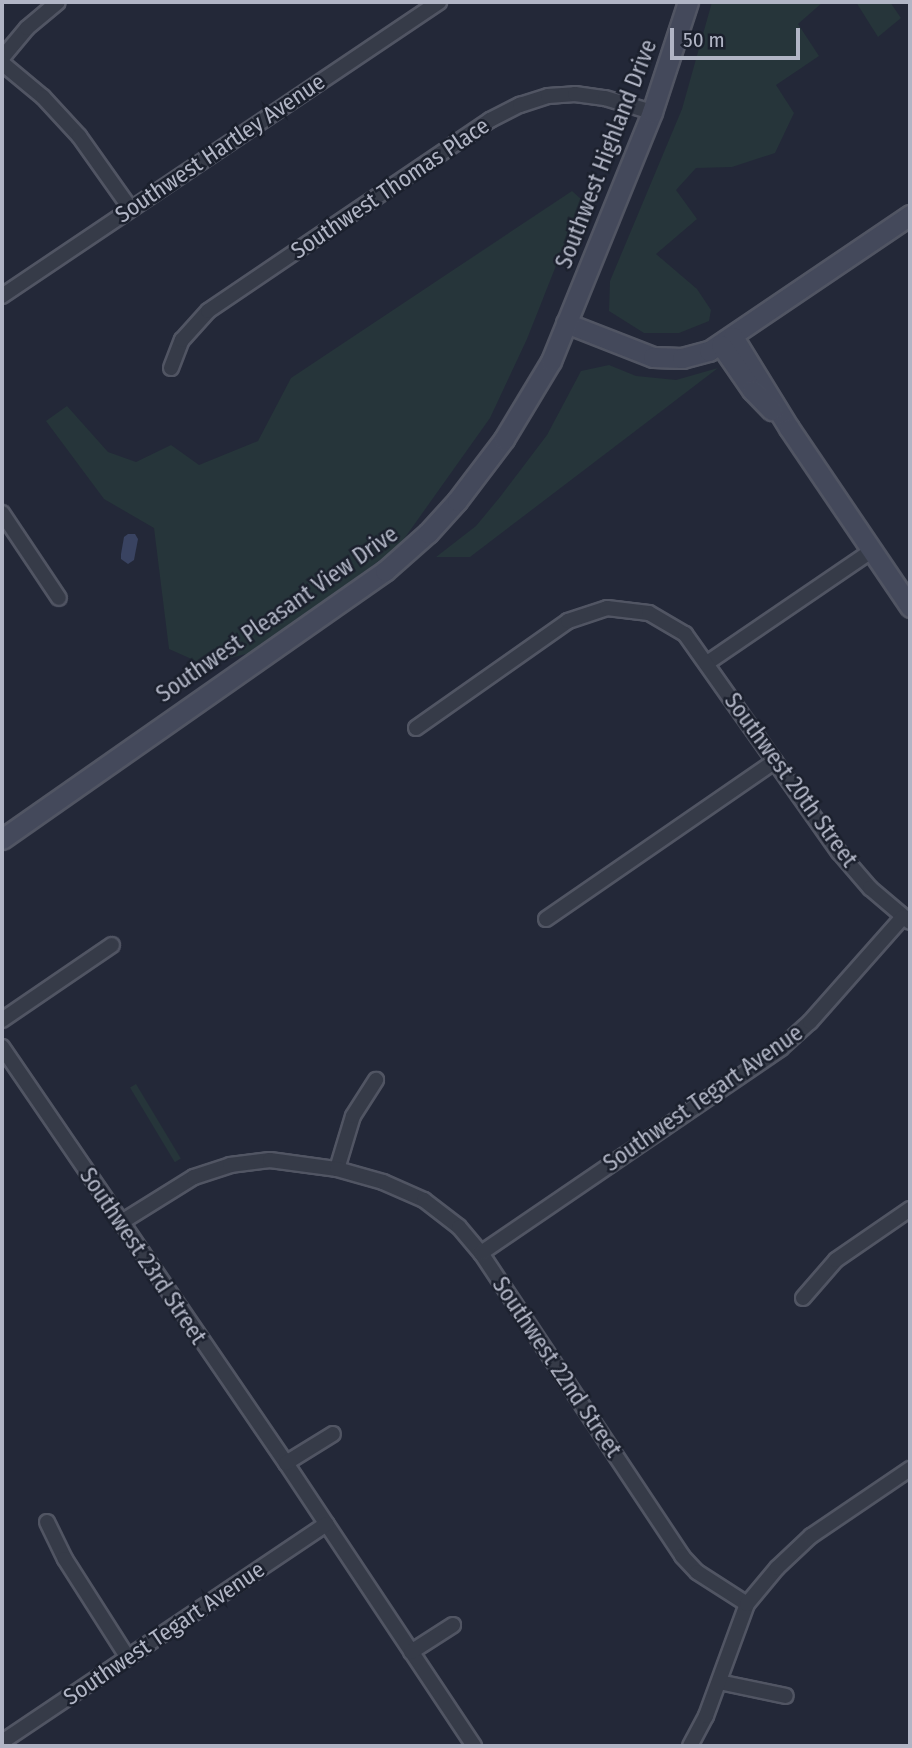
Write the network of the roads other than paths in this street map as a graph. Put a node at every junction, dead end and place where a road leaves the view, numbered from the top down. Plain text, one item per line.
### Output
1 (58, 2) edge
2 (439, 2) edge
3 (688, 2) edge
4 (2, 61) edge
5 (652, 112) junction
6 (130, 208) junction
7 (910, 215) edge
8 (2, 296) edge
9 (566, 323) junction
10 (727, 341) junction
11 (170, 368) dead end
12 (2, 513) edge
13 (871, 551) junction
14 (59, 598) dead end
15 (910, 607) edge
16 (707, 663) junction
17 (416, 728) dead end
18 (775, 761) junction
19 (2, 839) edge
20 (546, 919) dead end
21 (906, 920) edge
22 (112, 945) dead end
23 (2, 1020) edge
24 (2, 1047) edge
25 (376, 1080) dead end
26 (337, 1170) junction
27 (910, 1209) edge
28 (120, 1223) junction
29 (481, 1253) junction
30 (803, 1298) dead end
31 (333, 1434) dead end
32 (286, 1463) junction
33 (908, 1476) edge
34 (47, 1522) dead end
35 (326, 1524) junction
36 (747, 1604) junction
37 (453, 1625) dead end
38 (411, 1652) junction
39 (128, 1658) junction
40 (719, 1682) junction
41 (786, 1696) dead end
42 (2, 1742) edge
43 (474, 1746) edge
44 (690, 1746) edge

1 - 4 street
2 - 6 street, Southwest Hartley Avenue
3 - 5 main road, Southwest Highland Drive
4 - 6 street
5 - 9 main road, Southwest Highland Drive
5 - 11 street, Southwest Thomas Place
6 - 8 street, Southwest Hartley Avenue
7 - 10 main road
9 - 10 main road
9 - 19 main road, Southwest Pleasant View Drive
10 - 13 main road
12 - 14 street
13 - 15 main road
13 - 16 street
16 - 17 street, Southwest 20th Street
16 - 18 street, Southwest 20th Street
18 - 20 street
18 - 21 street, Southwest 20th Street
21 - 29 street, Southwest Tegart Avenue
22 - 23 street
24 - 28 street, Southwest 23rd Street
25 - 26 street
26 - 28 street, Southwest 22nd Street
26 - 29 street, Southwest 22nd Street
27 - 30 street
28 - 32 street, Southwest 23rd Street
29 - 36 street, Southwest 22nd Street
31 - 32 street
32 - 35 street, Southwest 23rd Street
33 - 36 street
34 - 39 street
35 - 38 street, Southwest 23rd Street
35 - 39 street, Southwest Tegart Avenue
36 - 40 street
37 - 38 street
38 - 43 street, Southwest 23rd Street
39 - 42 street, Southwest Tegart Avenue
40 - 41 street
40 - 44 street

